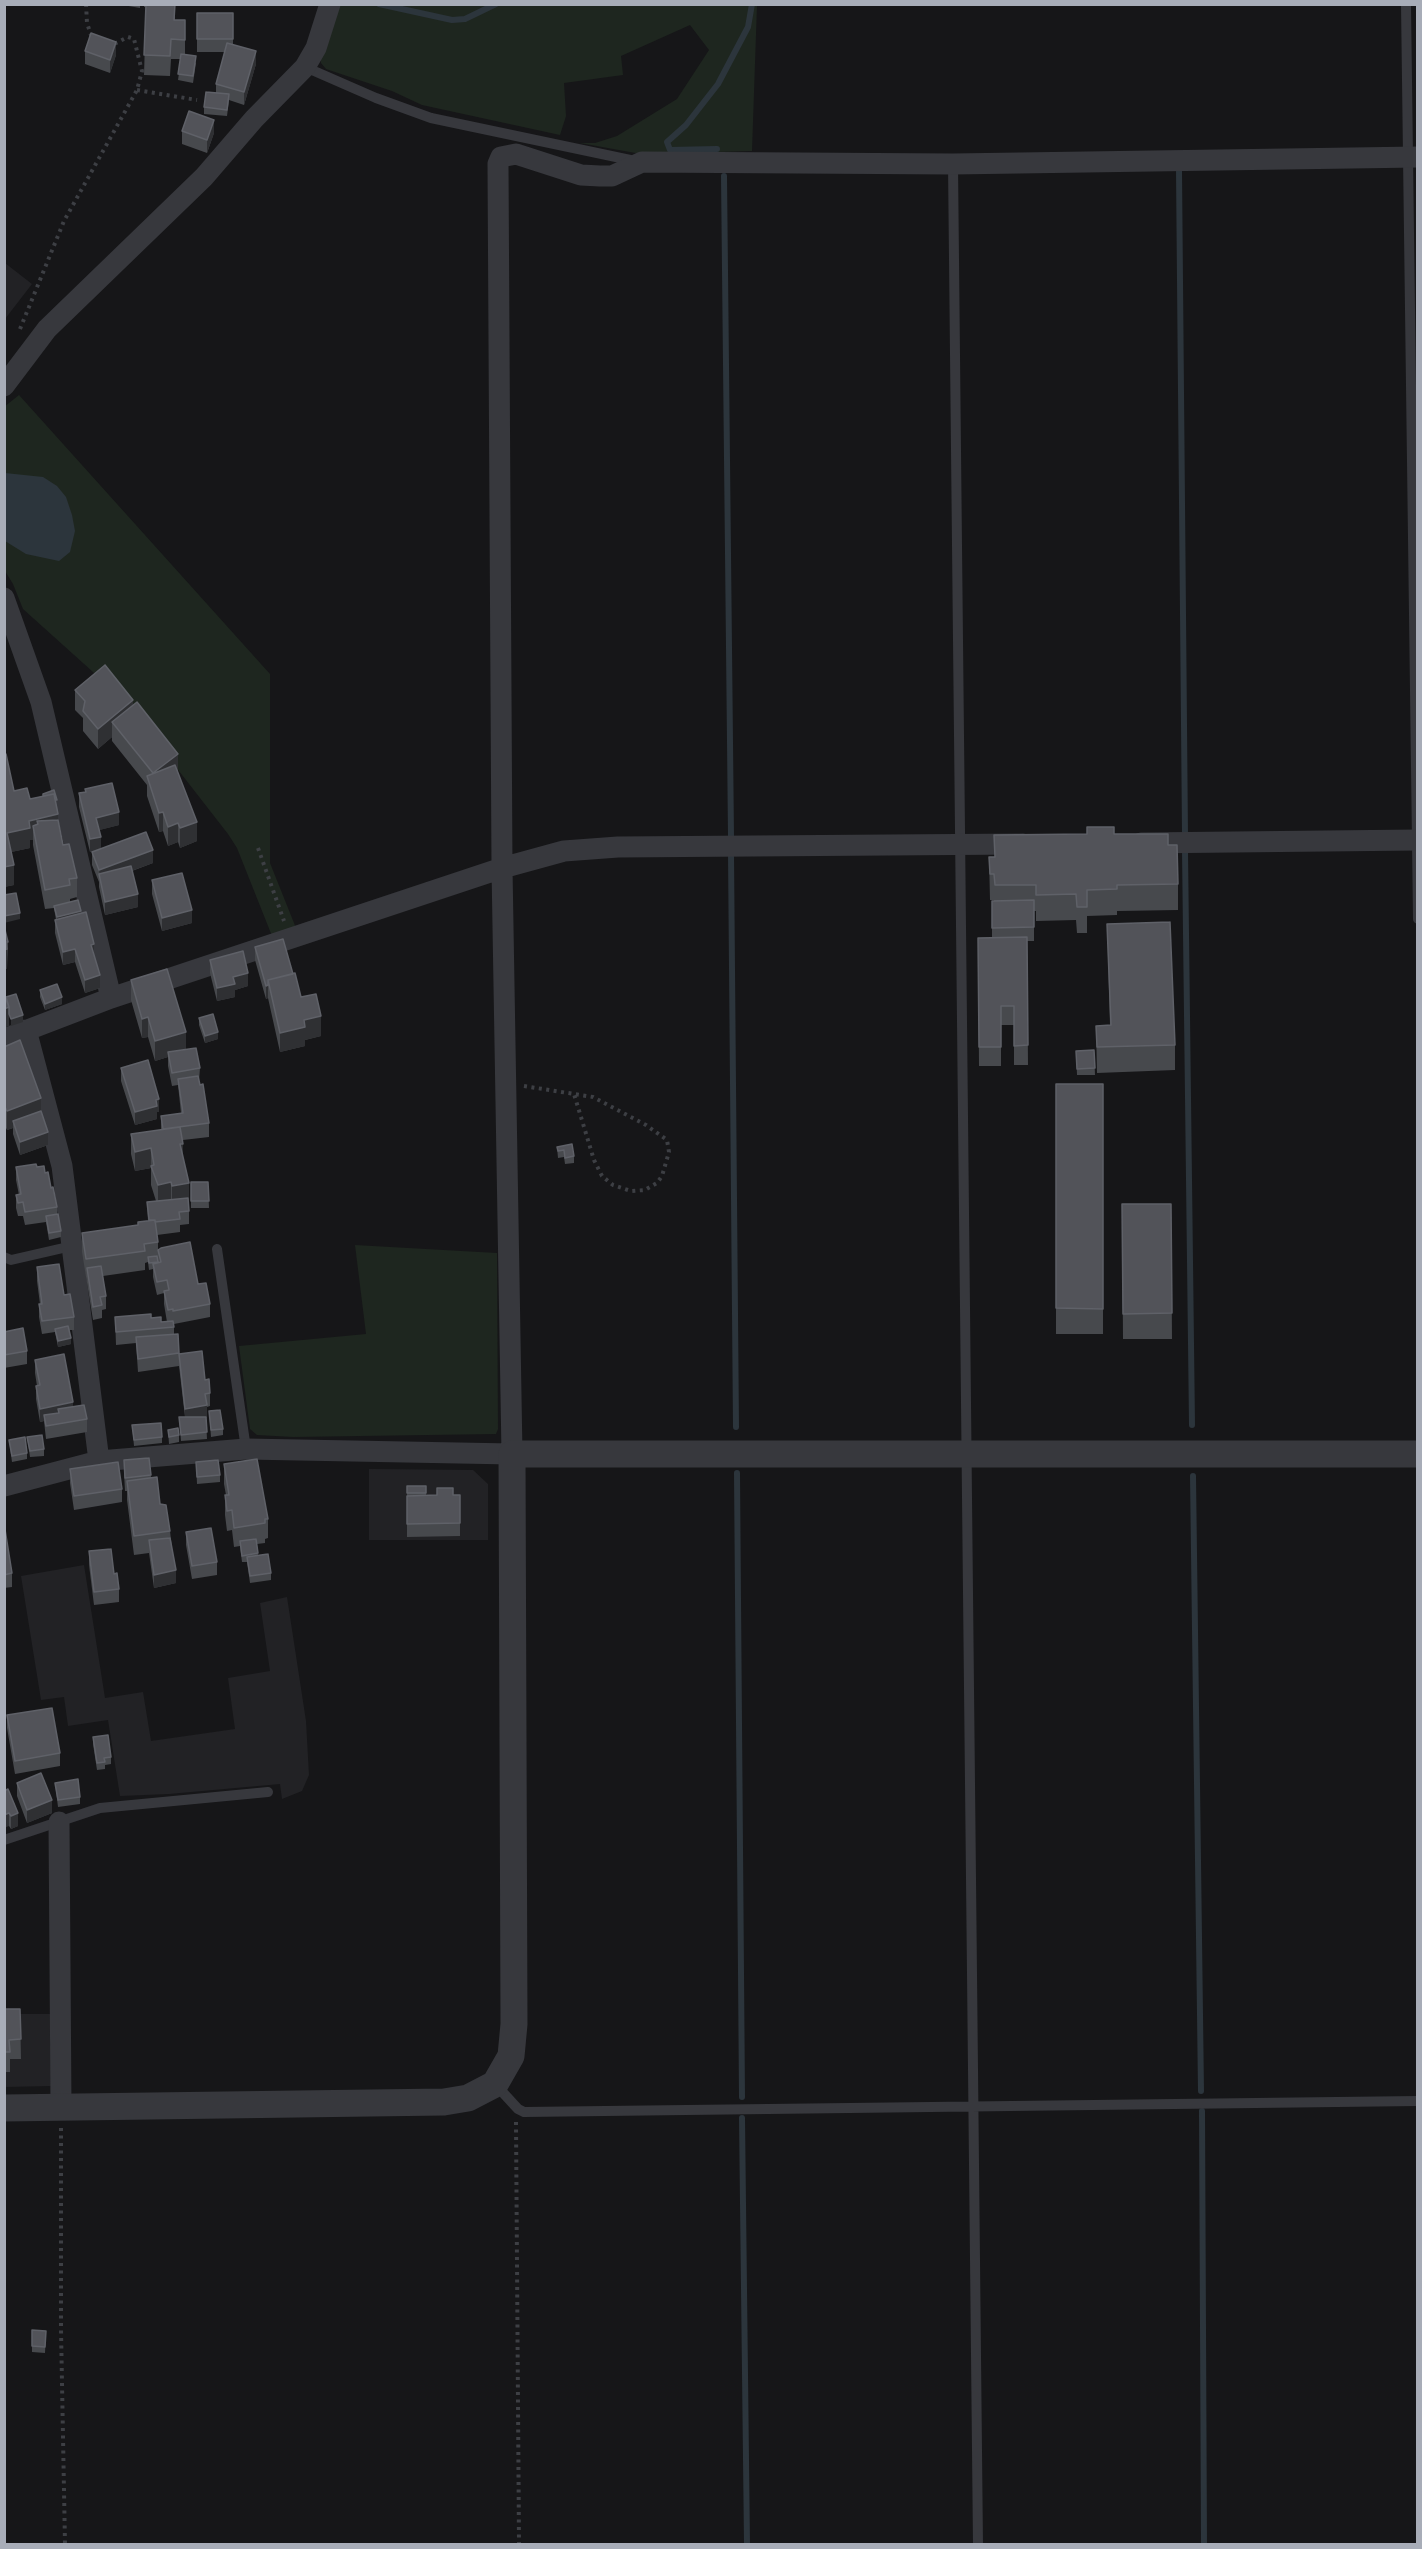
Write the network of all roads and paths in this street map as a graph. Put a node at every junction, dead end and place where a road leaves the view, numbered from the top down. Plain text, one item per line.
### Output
1 (86, 4) edge
2 (330, 4) edge
3 (1406, 4) edge
4 (99, 44) edge
5 (106, 45) edge
6 (305, 67) junction
7 (137, 90) junction
8 (197, 100) dead end
9 (1412, 158) edge
10 (642, 162) junction
11 (953, 164) junction
12 (16, 340) dead end
13 (4, 386) edge
14 (4, 598) edge
15 (1417, 840) edge
16 (1123, 843) edge
17 (1041, 844) edge
18 (958, 845) junction
19 (258, 848) dead end
20 (502, 868) junction
21 (1418, 919) edge
22 (291, 939) junction
23 (111, 998) junction
24 (26, 1030) junction
25 (4, 1039) edge
26 (505, 1086) junction
27 (574, 1094) junction
28 (72, 1246) junction
29 (218, 1249) dead end
30 (4, 1257) edge
31 (246, 1449) junction
32 (966, 1453) junction
33 (512, 1454) junction
34 (1418, 1454) edge
35 (99, 1461) junction
36 (4, 1486) edge
37 (268, 1792) dead end
38 (59, 1822) junction
39 (4, 1840) edge
40 (495, 2084) junction
41 (1418, 2101) edge
42 (61, 2107) junction
43 (4, 2108) edge
44 (973, 2108) junction
45 (518, 2109) junction
46 (65, 2544) edge
47 (519, 2544) edge
48 (978, 2544) edge

1 - 4 path
2 - 6 street
3 - 9 lane
5 - 7 path
6 - 10 lane
6 - 13 street
7 - 8 path
7 - 12 path
9 - 11 street
9 - 15 lane
10 - 11 street
10 - 20 street
11 - 18 lane
14 - 23 street
15 - 16 street
15 - 21 lane
17 - 18 street
18 - 20 street
18 - 32 lane
19 - 22 path
20 - 22 street
20 - 26 street
22 - 23 street
23 - 24 street
24 - 25 street
24 - 28 street
26 - 27 path
26 - 33 street
27 - 27 path
28 - 30 lane
28 - 35 street
29 - 31 lane
31 - 33 street
31 - 35 street
32 - 33 street
32 - 34 street
32 - 44 lane
33 - 40 street
35 - 36 street
37 - 38 lane
38 - 39 lane
38 - 42 street
40 - 42 street
40 - 45 lane
41 - 44 lane
42 - 43 street
42 - 46 path
44 - 45 lane
44 - 48 lane
45 - 47 path

